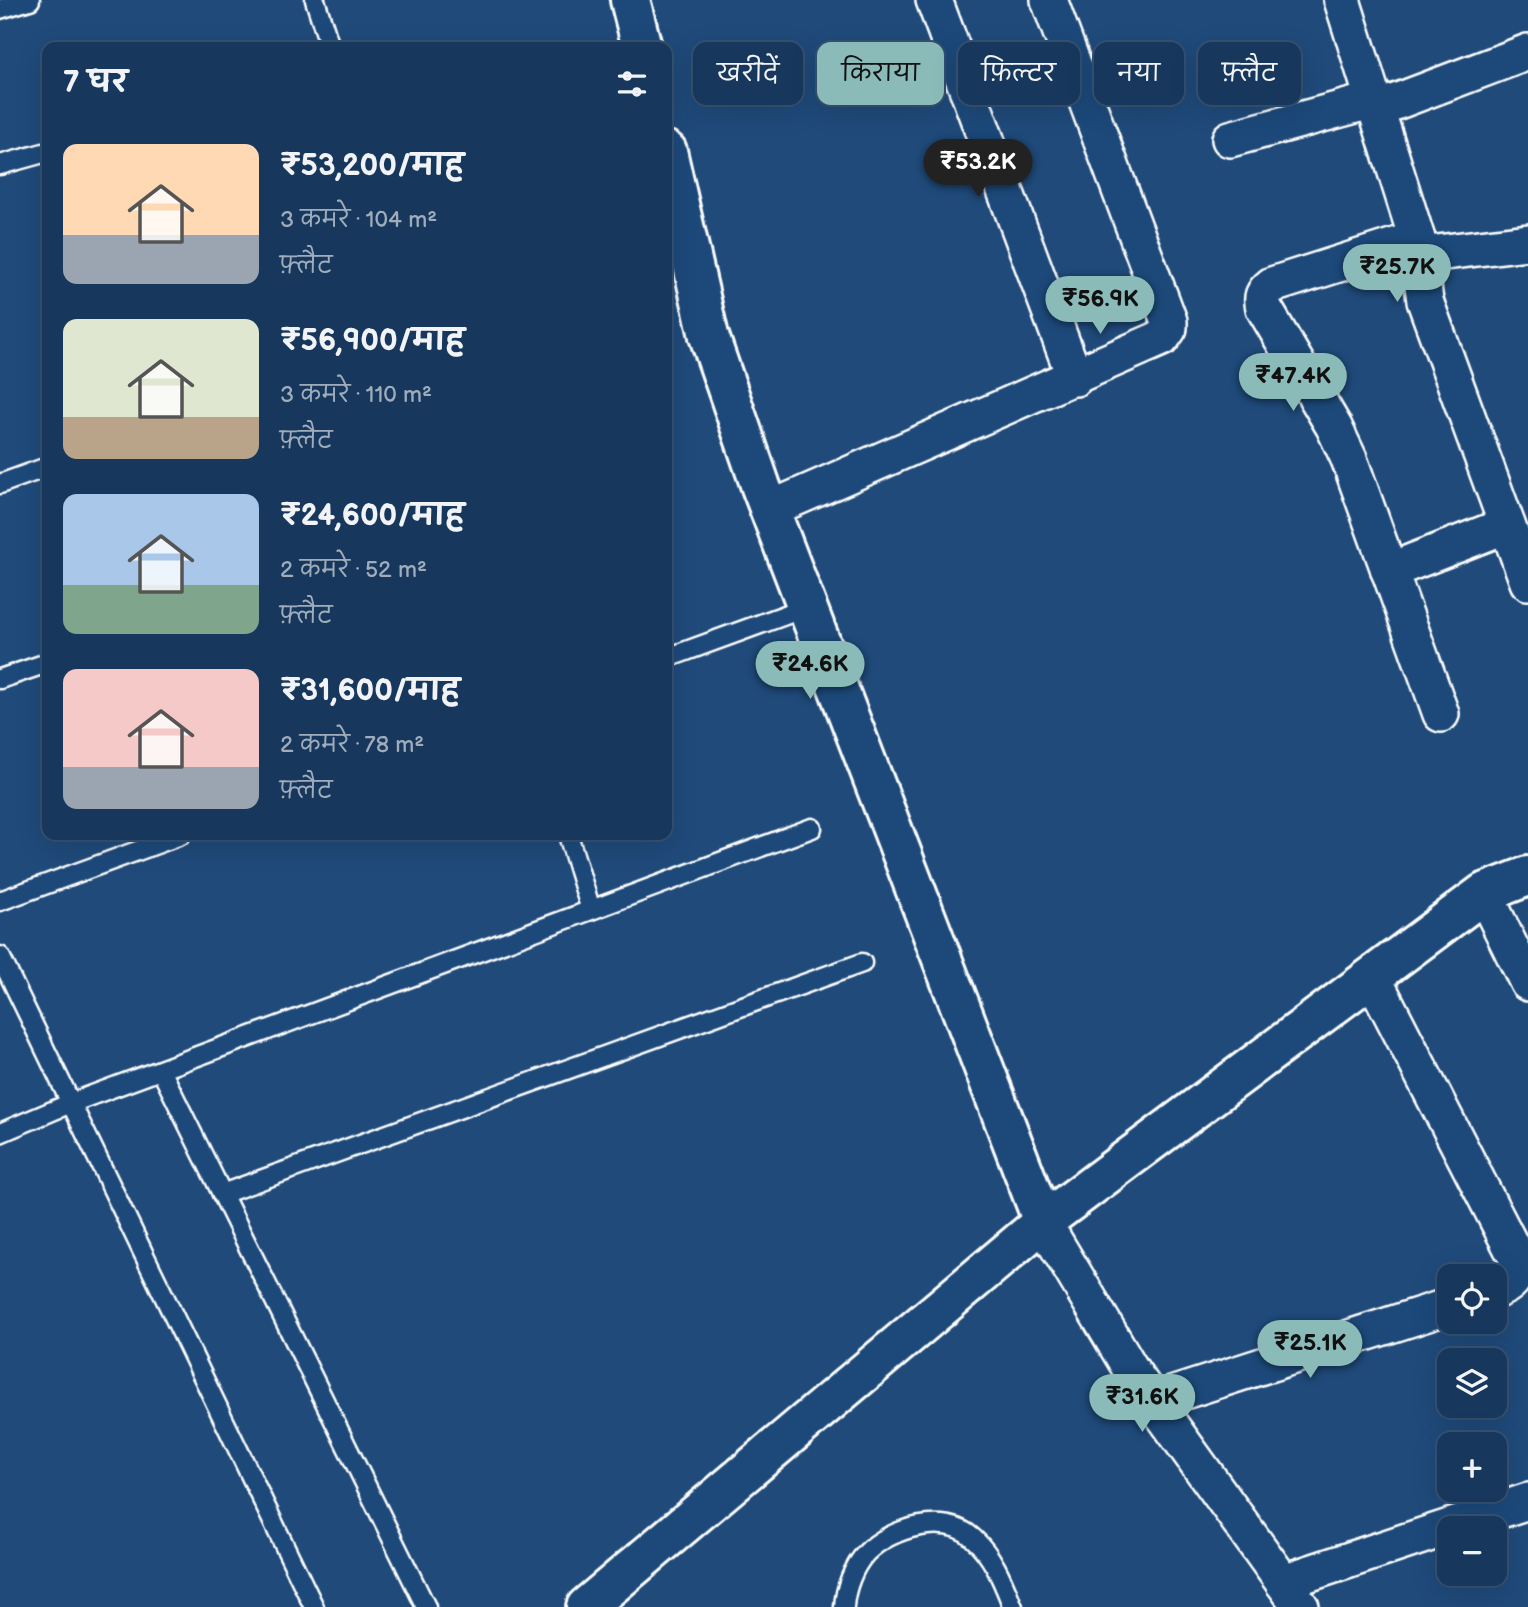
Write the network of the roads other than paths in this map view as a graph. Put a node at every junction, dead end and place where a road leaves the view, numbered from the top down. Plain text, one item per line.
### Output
1 (30, 0) edge
2 (315, 0) edge
3 (629, 0) edge
4 (934, 0) edge
5 (1049, 0) edge
6 (1342, 0) edge
7 (0, 9) edge
8 (328, 42) edge
9 (641, 42) edge
10 (1528, 52) edge
11 (1375, 105) junction
12 (1230, 139) dead end
13 (42, 153) edge
14 (0, 166) edge
15 (672, 174) edge
16 (1528, 242) edge
17 (1418, 247) junction
18 (1075, 378) junction
19 (42, 469) edge
20 (0, 484) edge
21 (769, 509) junction
22 (1507, 525) junction
23 (1389, 571) junction
24 (1528, 582) edge
25 (807, 607) junction
26 (672, 656) edge
27 (42, 665) edge
28 (0, 679) edge
29 (1441, 714) dead end
30 (812, 828) dead end
31 (167, 840) edge
32 (570, 840) edge
33 (1528, 876) edge
34 (1484, 893) junction
35 (0, 901) edge
36 (592, 910) junction
37 (0, 956) edge
38 (862, 963) dead end
39 (1372, 976) junction
40 (1528, 983) edge
41 (161, 1070) junction
42 (71, 1103) junction
43 (0, 1133) edge
44 (222, 1195) junction
45 (1044, 1222) junction
46 (1507, 1286) edge
47 (1437, 1310) edge
48 (1153, 1401) junction
49 (1528, 1501) edge
50 (1292, 1594) edge
51 (314, 1607) edge
52 (426, 1607) edge
53 (586, 1607) edge
54 (844, 1607) edge
55 (1013, 1607) edge

1 - 7 lane
2 - 8 lane
3 - 9 main road
4 - 18 street
5 - 18 street
6 - 11 street
10 - 11 street
11 - 12 street
11 - 17 street
13 - 14 lane
15 - 21 main road
16 - 17 street
17 - 22 street
17 - 23 street
18 - 21 street
19 - 20 lane
21 - 25 main road
22 - 23 street
22 - 24 street
23 - 29 street
25 - 26 lane
25 - 45 main road
27 - 28 lane
30 - 36 lane
31 - 35 lane
32 - 36 lane
33 - 34 main road
34 - 39 main road
34 - 40 street
36 - 41 lane
37 - 42 lane
38 - 44 lane
39 - 45 main road
39 - 46 street
41 - 42 lane
41 - 44 lane
42 - 43 lane
42 - 51 lane
44 - 52 lane
45 - 48 street
45 - 53 main road
47 - 48 street
48 - 50 street
49 - 50 street
54 - 55 lane

